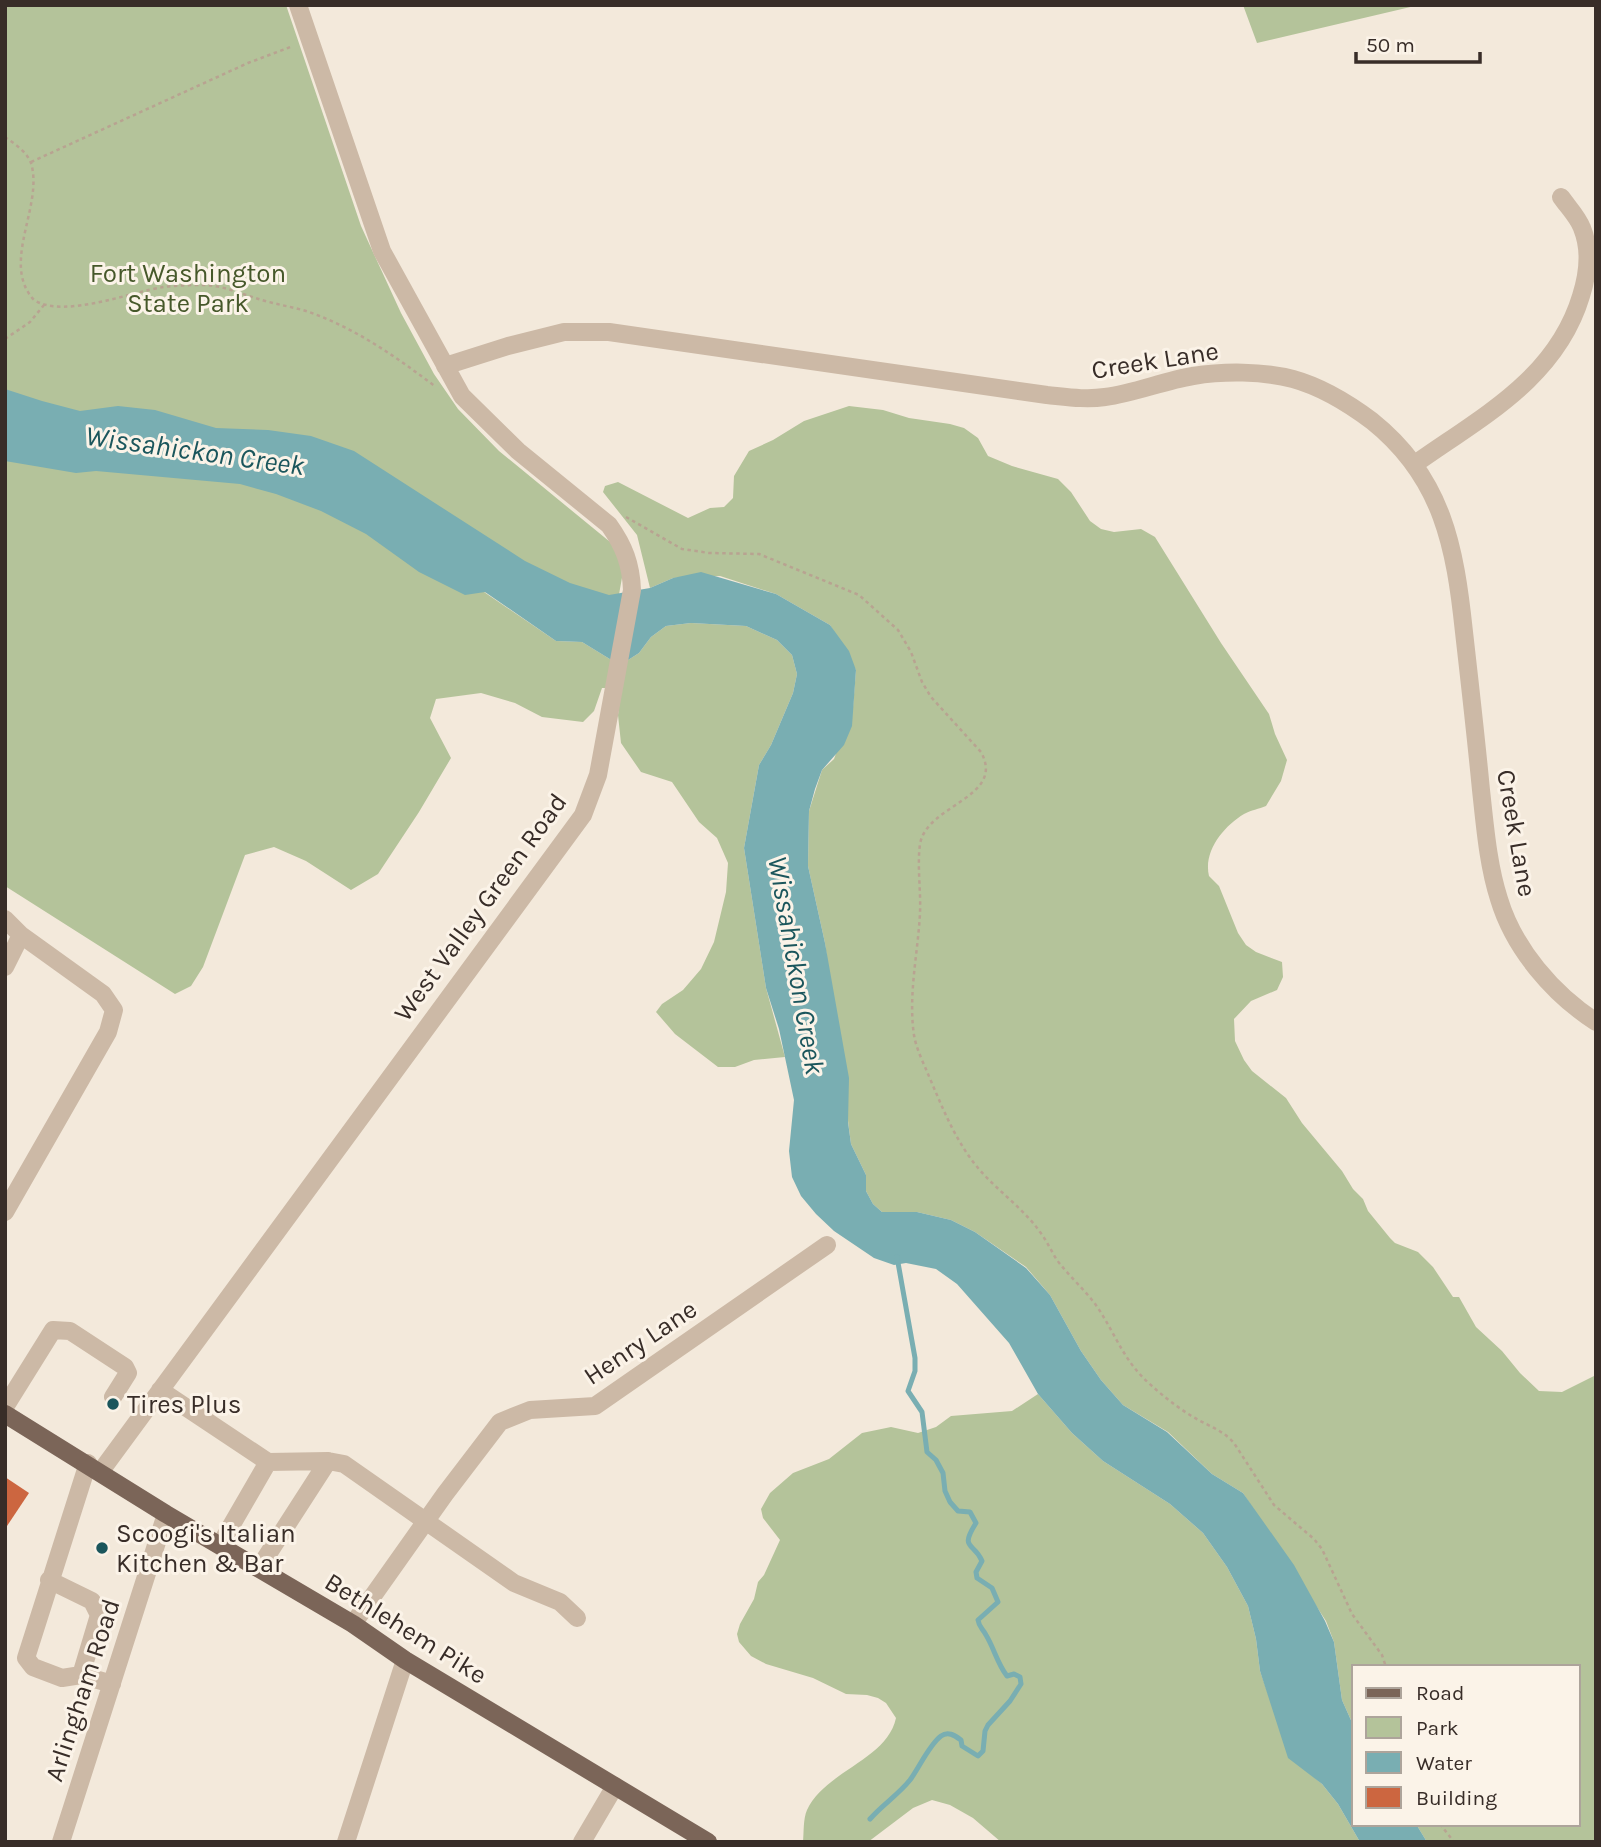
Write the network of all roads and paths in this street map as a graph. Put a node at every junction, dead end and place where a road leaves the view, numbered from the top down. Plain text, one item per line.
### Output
1 (298, 5) edge
2 (309, 40) junction
3 (5, 137) edge
4 (31, 162) junction
5 (1561, 197) dead end
6 (26, 202) dead end
7 (16, 282) dead end
8 (44, 304) junction
9 (5, 339) edge
10 (445, 366) junction
11 (443, 393) dead end
12 (1415, 464) junction
13 (664, 540) dead end
14 (5, 919) edge
15 (21, 935) junction
16 (5, 967) edge
17 (1596, 1022) edge
18 (5, 1212) edge
19 (827, 1245) dead end
20 (160, 1390) junction
21 (113, 1397) dead end
22 (5, 1407) edge
23 (5, 1414) edge
24 (328, 1461) junction
25 (268, 1462) junction
26 (94, 1467) junction
27 (166, 1514) junction
28 (426, 1522) junction
29 (220, 1545) junction
30 (259, 1568) junction
31 (49, 1580) junction
32 (577, 1618) dead end
33 (353, 1624) junction
34 (405, 1660) junction
35 (1385, 1665) edge
36 (81, 1675) junction
37 (112, 1684) junction
38 (615, 1786) junction
39 (1442, 1826) edge
40 (699, 1839) edge
41 (61, 1842) edge
42 (346, 1842) edge
43 (582, 1842) edge
44 (1454, 1842) edge

1 - 2 street, West Valley Green Road
2 - 4 path
2 - 10 street, West Valley Green Road
3 - 4 path
4 - 6 path
5 - 12 street
7 - 8 path
8 - 9 path
8 - 11 path
10 - 12 street, Creek Lane
10 - 20 street, West Valley Green Road
12 - 17 street, Creek Lane
13 - 35 path
14 - 15 street
15 - 16 street
15 - 18 street
19 - 28 street, Henry Lane
20 - 25 street
20 - 26 street, West Valley Green Road
21 - 22 street
23 - 26 main road, Bethlehem Pike
24 - 25 street
24 - 28 street
24 - 30 street
25 - 29 street
26 - 27 main road, Bethlehem Pike
26 - 31 street, West Valley Green Road
27 - 29 main road, Bethlehem Pike
27 - 37 street, Arlingham Road
28 - 32 street
28 - 33 street, Henry Lane
29 - 30 main road, Bethlehem Pike
30 - 33 main road, Bethlehem Pike
31 - 36 street
31 - 36 street, West Valley Green Road
33 - 34 main road, Bethlehem Pike
34 - 38 main road, Bethlehem Pike
34 - 42 street
36 - 37 street
37 - 41 street, Arlingham Road
38 - 40 main road, Bethlehem Pike
38 - 43 street
39 - 44 path

